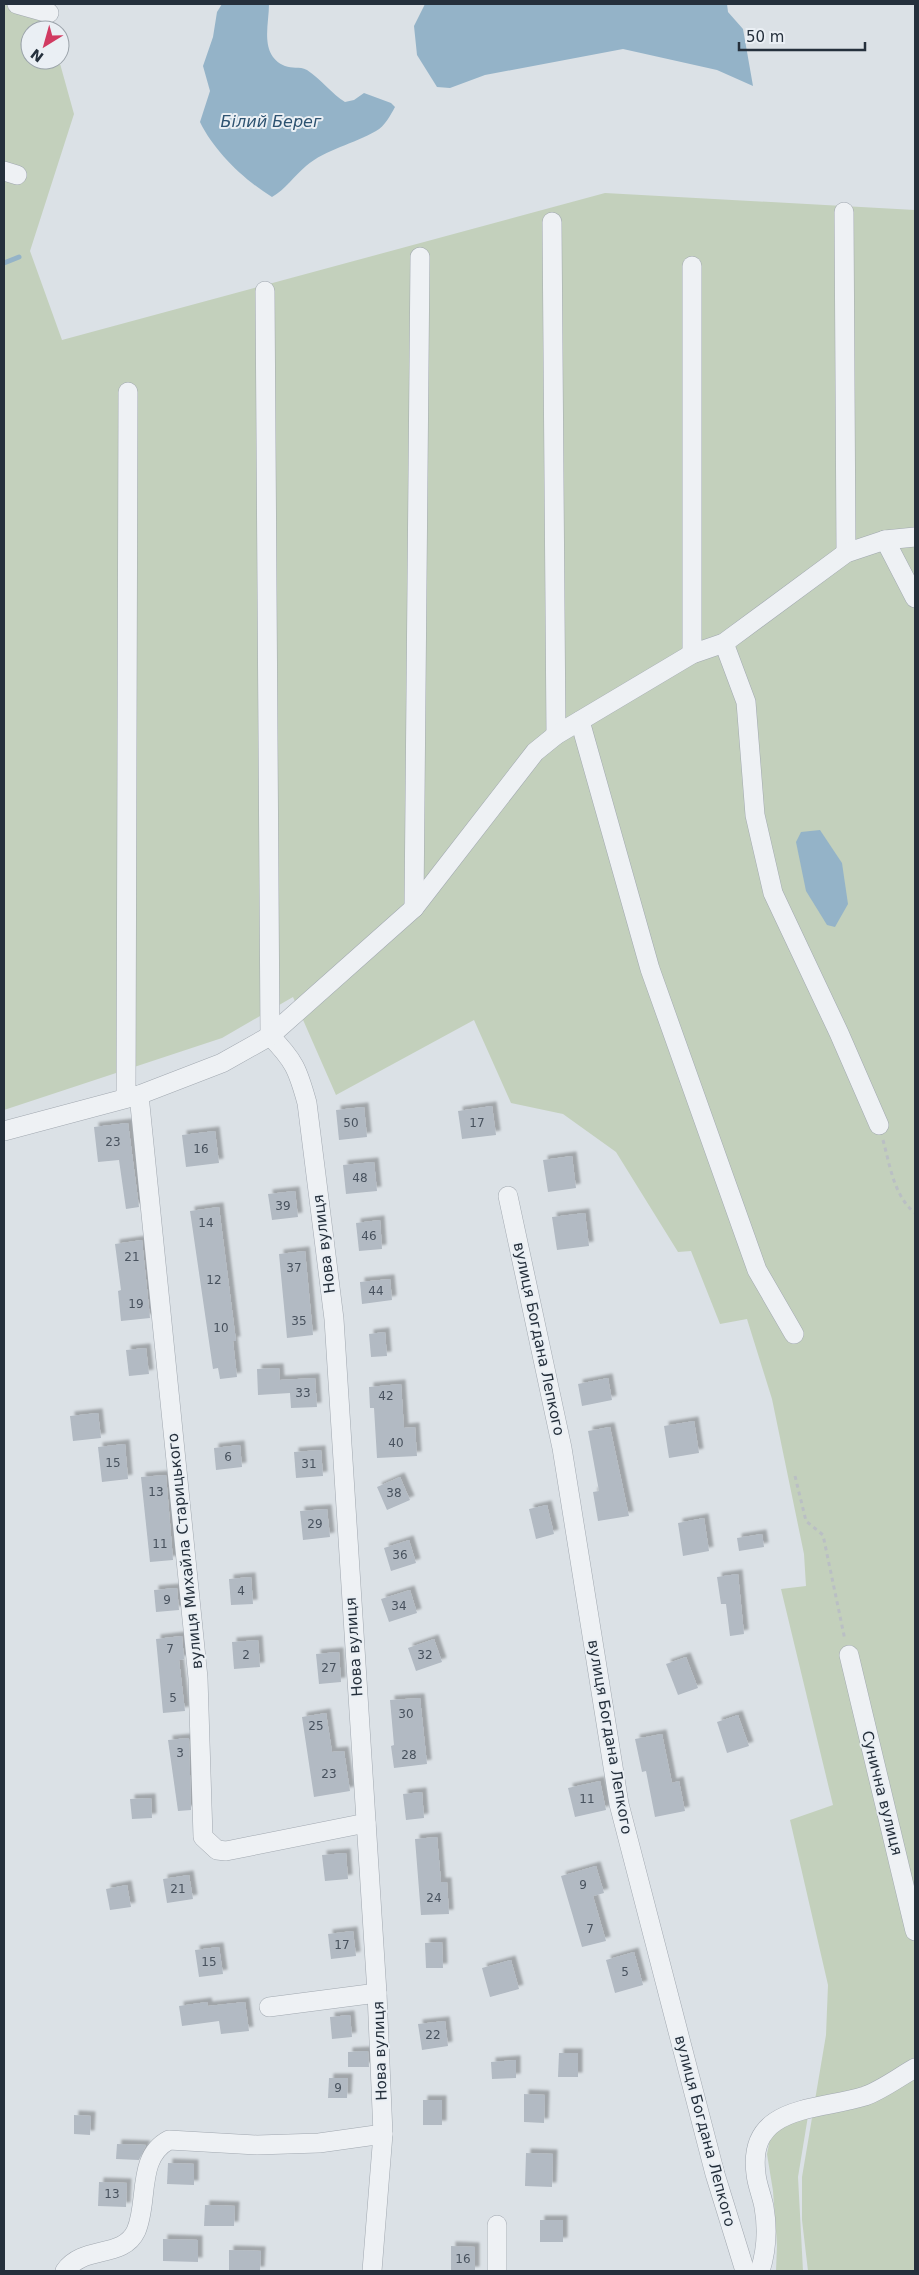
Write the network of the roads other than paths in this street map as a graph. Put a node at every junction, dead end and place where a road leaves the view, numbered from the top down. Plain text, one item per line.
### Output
1 (17, 4) edge
2 (49, 12) dead end
3 (844, 212) dead end
4 (552, 222) dead end
5 (420, 257) dead end
6 (692, 266) dead end
7 (265, 291) dead end
8 (128, 392) dead end
9 (915, 537) edge
10 (885, 540) junction
11 (846, 553) junction
12 (915, 598) edge
13 (724, 643) junction
14 (692, 654) junction
15 (580, 720) junction
16 (556, 735) junction
17 (414, 908) junction
18 (270, 1036) junction
19 (133, 1097) junction
20 (879, 1126) road end
21 (4, 1131) edge
22 (508, 1196) dead end
23 (794, 1334) dead end
24 (849, 1656) road end
25 (366, 1823) junction
26 (915, 1931) edge
27 (377, 1993) junction
28 (269, 2006) dead end
29 (915, 2068) edge
30 (383, 2134) junction
31 (497, 2225) dead end
32 (64, 2271) edge
33 (372, 2271) edge
34 (497, 2271) edge
35 (745, 2271) edge
36 (760, 2271) edge

1 - 2 street
3 - 11 street
4 - 16 street
5 - 17 street
6 - 14 street
7 - 18 street
8 - 19 street, вулиця Михайла Старицького
9 - 10 street
10 - 11 street
10 - 12 street
11 - 13 street
13 - 14 street
13 - 20 street
14 - 15 street
15 - 16 street
15 - 23 street
16 - 17 street
17 - 18 street
18 - 19 street
18 - 25 street, Нова вулиця
19 - 21 street
19 - 25 street, вулиця Михайла Старицького
22 - 35 street, вулиця Богдана Лепкого
24 - 26 street, Сунична вулиця
25 - 27 street, Нова вулиця
27 - 28 street
27 - 30 street, Нова вулиця
29 - 36 street
30 - 32 street
30 - 33 street, Нова вулиця
31 - 34 street

